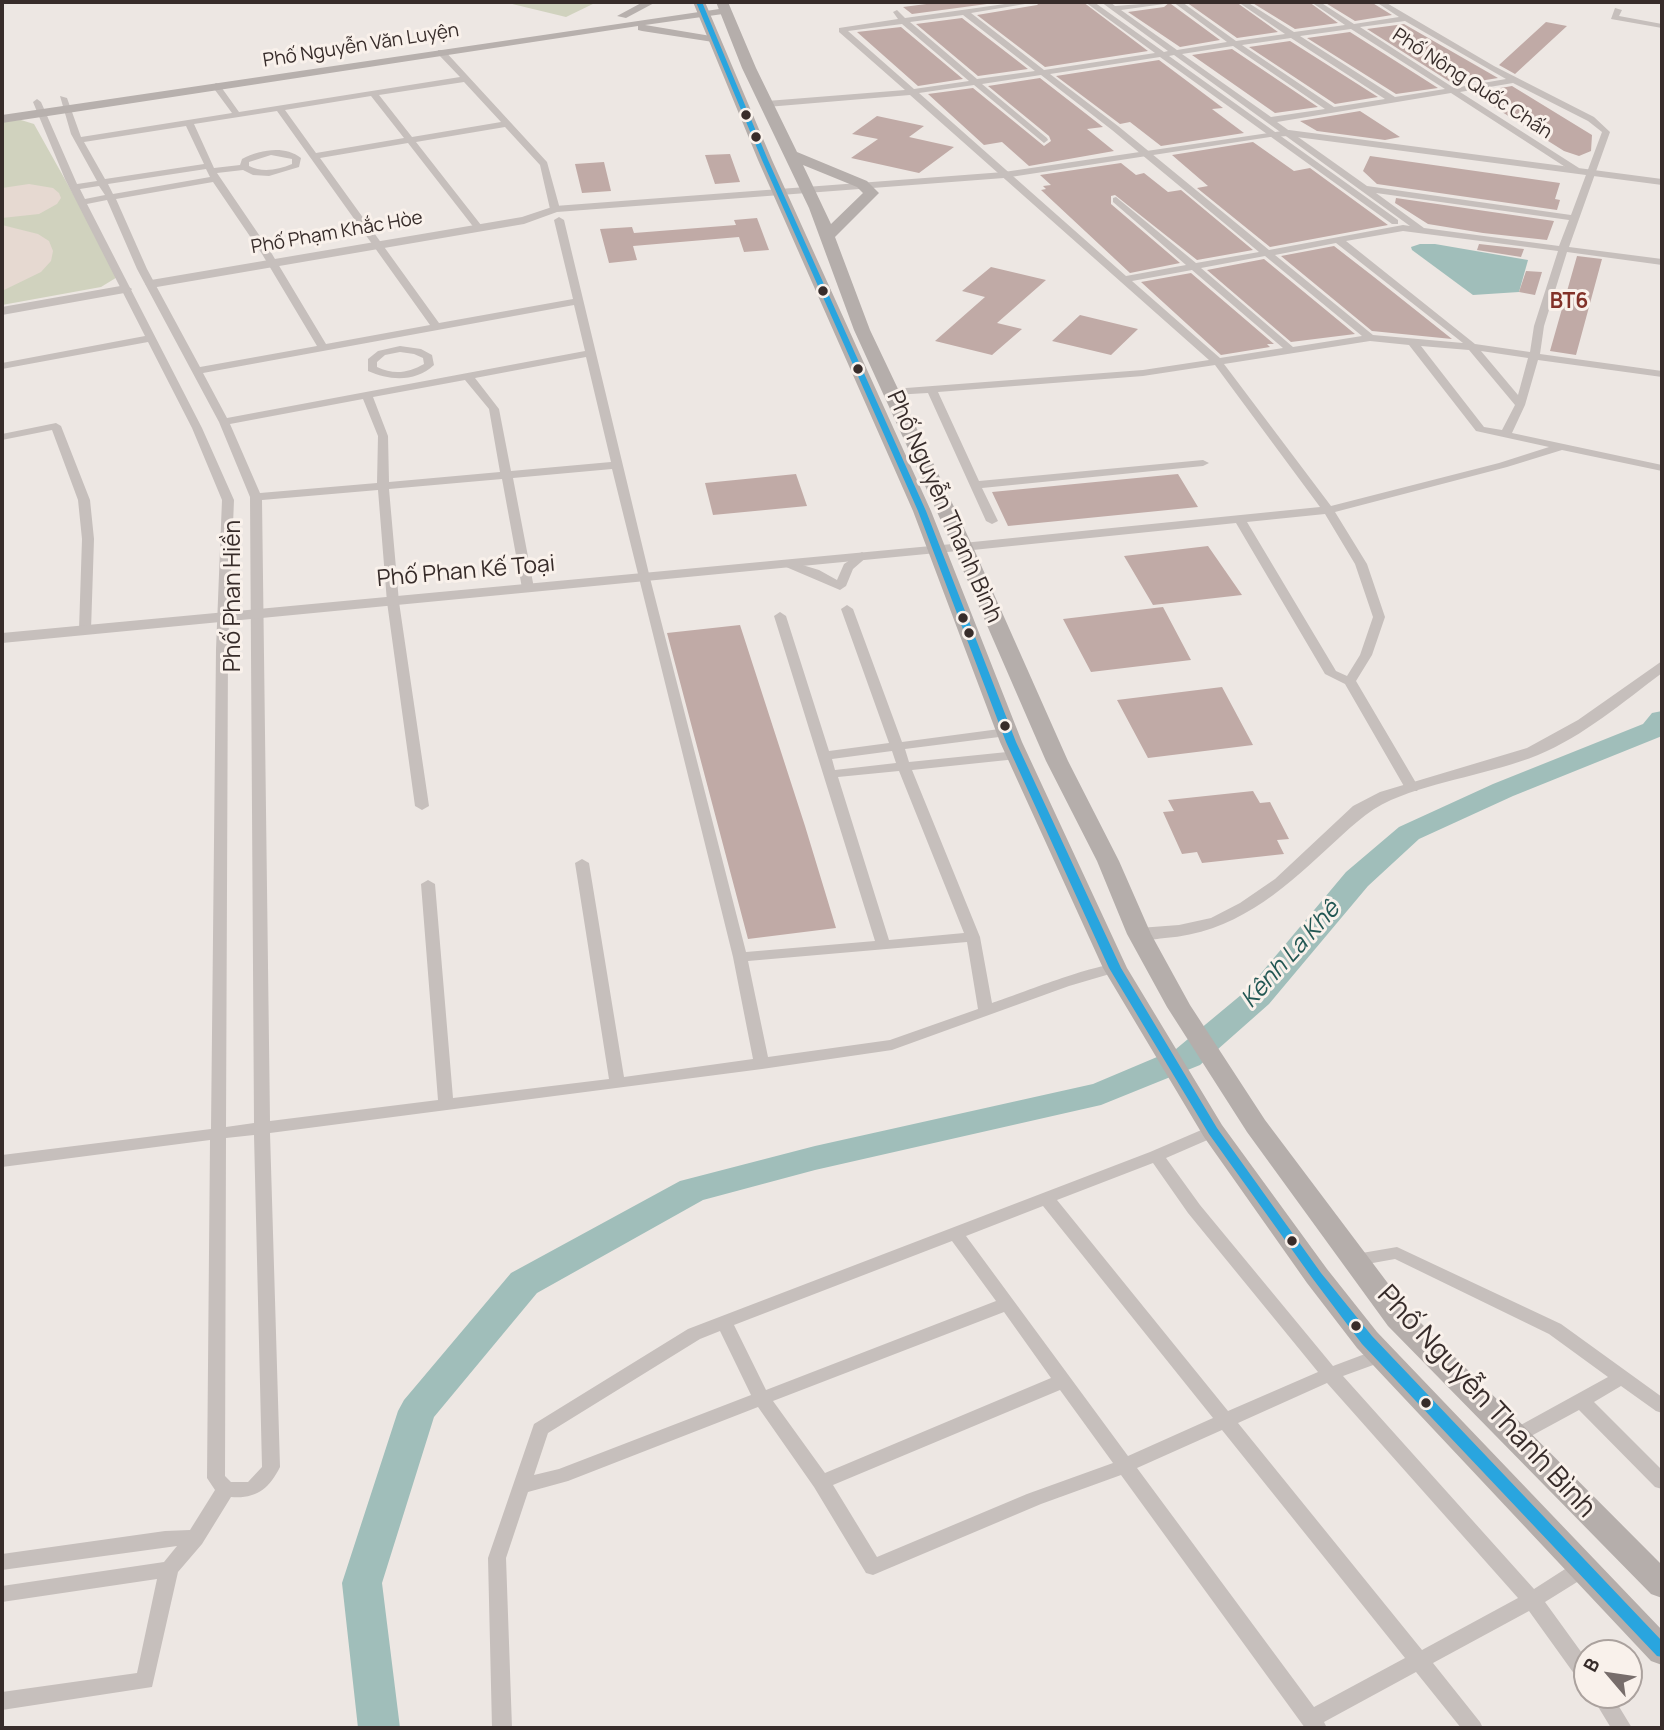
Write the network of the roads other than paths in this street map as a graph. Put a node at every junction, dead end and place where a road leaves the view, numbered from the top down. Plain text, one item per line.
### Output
1 (651, 2) edge
2 (1033, 2) edge
3 (1089, 2) edge
4 (1105, 2) edge
5 (1164, 2) edge
6 (1177, 2) edge
7 (1242, 2) edge
8 (1315, 2) edge
9 (1380, 2) edge
10 (721, 5) edge
11 (700, 6) edge
12 (1115, 8) junction
13 (1618, 10) dead end
14 (964, 12) junction
15 (899, 16) junction
16 (1407, 18) junction
17 (621, 20) junction
18 (1354, 26) junction
19 (1662, 26) edge
20 (1294, 35) junction
21 (713, 38) junction
22 (1235, 44) junction
23 (441, 52) junction
24 (1177, 52) junction
25 (1163, 54) junction
26 (1043, 73) junction
27 (466, 79) junction
28 (1512, 81) junction
29 (975, 83) junction
30 (216, 86) junction
31 (1452, 91) junction
32 (910, 92) junction
33 (374, 94) junction
34 (1393, 100) junction
35 (64, 104) junction
36 (767, 104) junction
37 (39, 107) junction
38 (2, 108) edge
39 (280, 109) junction
40 (1334, 110) junction
41 (237, 116) junction
42 (2, 119) edge
43 (1269, 120) junction
44 (189, 123) junction
45 (506, 124) junction
46 (1284, 136) junction
47 (78, 140) junction
48 (1044, 140) dead end
49 (409, 141) junction
50 (790, 153) junction
51 (314, 156) junction
52 (1148, 156) junction
53 (244, 167) junction
54 (1576, 170) junction
55 (212, 172) junction
56 (1589, 175) junction
57 (1008, 178) junction
58 (100, 182) junction
59 (1662, 182) edge
60 (74, 187) junction
61 (1662, 188) edge
62 (867, 189) junction
63 (1366, 189) junction
64 (810, 195) junction
65 (109, 197) junction
66 (783, 198) junction
67 (1116, 200) dead end
68 (82, 202) junction
69 (557, 214) junction
70 (1573, 218) junction
71 (478, 228) junction
72 (1403, 228) junction
73 (1419, 228) junction
74 (827, 236) junction
75 (1337, 239) junction
76 (377, 245) junction
77 (1563, 248) junction
78 (1268, 252) junction
79 (1662, 262) edge
80 (272, 263) junction
81 (1191, 266) junction
82 (1126, 279) junction
83 (151, 284) junction
84 (126, 289) junction
85 (578, 301) junction
86 (2, 310) edge
87 (437, 327) junction
88 (385, 336) junction
89 (151, 338) junction
90 (1370, 338) junction
91 (1412, 341) junction
92 (1472, 347) junction
93 (323, 348) junction
94 (1291, 349) junction
95 (392, 351) junction
96 (590, 353) junction
97 (1534, 357) junction
98 (1218, 362) junction
99 (2, 366) edge
100 (197, 371) junction
101 (1662, 374) edge
102 (407, 375) junction
103 (468, 376) junction
104 (418, 386) junction
105 (932, 390) junction
106 (892, 392) junction
107 (367, 396) junction
108 (1520, 405) junction
109 (225, 422) junction
110 (1505, 435) junction
111 (2, 436) edge
112 (1560, 447) junction
113 (1203, 463) dead end
114 (617, 465) junction
115 (1662, 468) edge
116 (508, 475) junction
117 (975, 485) junction
118 (383, 486) junction
119 (256, 497) junction
120 (1328, 510) junction
121 (1239, 518) junction
122 (992, 521) dead end
123 (963, 547) junction
124 (935, 549) junction
125 (862, 556) junction
126 (785, 564) junction
127 (644, 578) junction
128 (528, 588) junction
129 (393, 602) junction
130 (847, 609) dead end
131 (257, 614) junction
132 (780, 617) dead end
133 (224, 618) junction
134 (85, 630) junction
135 (2, 638) edge
136 (1662, 666) edge
137 (1350, 681) junction
138 (1007, 732) junction
139 (899, 747) junction
140 (1017, 755) junction
141 (824, 756) junction
142 (904, 766) junction
143 (831, 774) junction
144 (1412, 788) junction
145 (422, 806) dead end
146 (582, 863) dead end
147 (428, 884) dead end
148 (1139, 934) junction
149 (973, 937) junction
150 (884, 946) junction
151 (740, 957) junction
152 (1115, 968) junction
153 (986, 1010) junction
154 (762, 1064) junction
155 (617, 1083) junction
156 (446, 1105) junction
157 (262, 1129) junction
158 (1213, 1131) junction
159 (218, 1134) junction
160 (1156, 1156) junction
161 (2, 1160) edge
162 (1046, 1198) junction
163 (955, 1233) junction
164 (1356, 1260) junction
165 (1007, 1304) junction
166 (725, 1324) junction
167 (1381, 1355) junction
168 (1330, 1374) junction
169 (1623, 1377) junction
170 (1063, 1381) junction
171 (761, 1398) junction
172 (1581, 1400) junction
173 (1662, 1406) edge
174 (1227, 1420) junction
175 (1514, 1437) junction
176 (1124, 1466) junction
177 (821, 1482) junction
178 (1662, 1482) edge
179 (521, 1486) junction
180 (226, 1489) junction
181 (195, 1538) junction
182 (2, 1562) edge
183 (1583, 1568) junction
184 (169, 1569) junction
185 (1662, 1585) edge
186 (2, 1594) edge
187 (1532, 1600) junction
188 (1662, 1651) edge
189 (1573, 1657) edge
190 (1420, 1662) junction
191 (2, 1701) edge
192 (1610, 1709) edge
193 (1314, 1724) edge
194 (502, 1728) edge
195 (1473, 1728) edge
196 (1622, 1728) edge

1 - 17 main road
2 - 14 street
3 - 25 street
4 - 12 street
5 - 12 street
6 - 22 street
7 - 20 street
8 - 18 street, Phố Nông Quốc Chấn
9 - 16 street
10 - 11 main road, Phố Nguyễn Văn Luyện
10 - 36 main road, Phố Nguyễn Thanh Bình
11 - 17 main road, Phố Nguyễn Văn Luyện
11 - 21 main road, Phố Nguyễn Thanh Bình
12 - 24 street
13 - 19 street
14 - 15 street
14 - 26 street
15 - 29 street
15 - 32 street
16 - 18 street
16 - 28 street
17 - 21 main road
17 - 23 main road, Phố Nguyễn Văn Luyện
17 - 35 main road, Phố Nguyễn Văn Luyện
18 - 20 street
18 - 31 street, Phố Nông Quốc Chấn
20 - 22 street
20 - 34 street
21 - 66 main road, Phố Nguyễn Thanh Bình
22 - 24 street
22 - 40 street
23 - 27 street
23 - 30 main road, Phố Nguyễn Văn Luyện
24 - 25 street
24 - 43 street
25 - 26 street
25 - 46 street
26 - 29 street
26 - 52 street
27 - 33 street
27 - 45 street
28 - 31 street
28 - 56 street
29 - 32 street
29 - 48 street
30 - 35 main road, Phố Nguyễn Văn Luyện
30 - 41 street
31 - 34 street
31 - 54 street, Phố Nông Quốc Chấn
32 - 36 street
32 - 57 street
33 - 39 street
33 - 49 street
34 - 40 street
35 - 37 main road, Phố Nguyễn Văn Luyện
35 - 47 street, Phố Phan Hiền
36 - 50 main road, Phố Nguyễn Thanh Bình
37 - 38 main road, Phố Nguyễn Văn Luyện
37 - 42 main road, Phố Nguyễn Văn Luyện
37 - 60 street, Phố Phan Hiền
39 - 41 street
39 - 51 street
40 - 43 street
41 - 44 street
43 - 46 street
44 - 47 street
44 - 55 street
45 - 49 street
45 - 69 street
46 - 52 street, Phố Phạm Khắc Hòe
46 - 54 street
46 - 56 street
46 - 63 street
46 - 72 street
47 - 58 street, Phố Phan Hiền
49 - 51 street
49 - 71 street
50 - 62 main road
50 - 64 main road, Phố Nguyễn Thanh Bình
51 - 76 street
52 - 57 street, Phố Phạm Khắc Hòe
52 - 78 street
53 - 53 street
53 - 55 street
54 - 56 street
55 - 58 street
55 - 65 street
55 - 80 street
56 - 59 street
56 - 61 street
56 - 70 street
57 - 62 street, Phố Phạm Khắc Hòe
57 - 82 street
58 - 60 street
58 - 65 street, Phố Phan Hiền
60 - 68 street, Phố Phan Hiền
62 - 64 street, Phố Phạm Khắc Hòe
62 - 74 main road
63 - 70 street
63 - 73 street
64 - 66 street, Phố Phạm Khắc Hòe
64 - 74 main road, Phố Nguyễn Thanh Bình
65 - 68 street
65 - 83 street, Phố Phan Hiền
66 - 69 street, Phố Phạm Khắc Hòe
66 - 124 main road, Phố Nguyễn Thanh Bình
67 - 81 street
68 - 84 street, Phố Phan Hiền
69 - 71 street, Phố Phạm Khắc Hòe
69 - 85 street
70 - 77 street
71 - 76 street, Phố Phạm Khắc Hòe
72 - 73 street
72 - 75 street
73 - 77 street
74 - 106 main road, Phố Nguyễn Thanh Bình
75 - 78 street
75 - 92 street
76 - 80 street, Phố Phạm Khắc Hòe
76 - 87 street
77 - 79 street
77 - 97 street
78 - 81 street
78 - 90 street
80 - 83 street, Phố Phạm Khắc Hòe
80 - 93 street
81 - 82 street
81 - 94 street
82 - 98 street
83 - 84 street, Phố Phạm Khắc Hòe
83 - 100 street, Phố Phan Hiền
84 - 86 street
84 - 89 street, Phố Phan Hiền
85 - 87 street
85 - 96 street
87 - 88 street
88 - 93 street
88 - 95 street
89 - 99 street
89 - 133 street, Phố Phan Hiền
90 - 91 street
90 - 94 street
91 - 92 street
91 - 110 street
92 - 97 street
92 - 108 street
93 - 100 street
94 - 98 street
95 - 102 street
95 - 102 street
96 - 103 street
96 - 114 street
97 - 101 street
97 - 108 street
98 - 105 street
98 - 120 street
100 - 109 street, Phố Phan Hiền
102 - 104 street
103 - 104 street
103 - 116 street
104 - 107 street
105 - 106 street
105 - 117 street
106 - 123 main road, Phố Nguyễn Thanh Bình
107 - 109 street
107 - 118 street
108 - 110 street
109 - 119 street, Phố Phan Hiền
110 - 112 street
111 - 134 street
112 - 115 street
112 - 120 street
113 - 117 street
114 - 116 street
114 - 127 street
116 - 118 street
116 - 128 street
117 - 122 street
118 - 119 street
118 - 129 street
119 - 131 street, Phố Phan Hiền
120 - 121 street
120 - 137 street
121 - 123 street
121 - 137 street
123 - 124 street, Phố Phan Kế Toại
123 - 148 main road, Phố Nguyễn Thanh Bình
124 - 125 street, Phố Phan Kế Toại
124 - 138 main road, Phố Nguyễn Thanh Bình
125 - 126 street, Phố Phan Kế Toại
125 - 126 street
126 - 127 street, Phố Phan Kế Toại
127 - 128 street, Phố Phan Kế Toại
127 - 151 street
128 - 129 street, Phố Phan Kế Toại
129 - 131 street, Phố Phan Kế Toại
129 - 145 street
130 - 139 street
131 - 133 street, Phố Phan Kế Toại
131 - 157 street, Phố Phan Hiền
132 - 141 street
133 - 134 street, Phố Phan Kế Toại
133 - 159 street, Phố Phan Hiền
134 - 135 street, Phố Phan Kế Toại
136 - 144 street
137 - 144 street
138 - 139 street
138 - 140 main road, Phố Nguyễn Thanh Bình
139 - 141 street
139 - 142 street
140 - 142 street
140 - 152 main road, Phố Nguyễn Thanh Bình
141 - 143 street
142 - 143 street
142 - 149 street
143 - 150 street
144 - 148 street
146 - 155 street
147 - 156 street
148 - 164 main road, Phố Nguyễn Thanh Bình
149 - 150 street
149 - 153 street
150 - 151 street
151 - 154 street
152 - 153 street
152 - 158 main road, Phố Nguyễn Thanh Bình
153 - 154 street
154 - 155 street
155 - 156 street
156 - 157 street
157 - 159 street
157 - 180 street, Phố Phan Hiền
158 - 160 street
158 - 167 main road, Phố Nguyễn Thanh Bình
159 - 161 street
159 - 180 street, Phố Phan Hiền
160 - 162 street
160 - 168 street
162 - 163 street
162 - 174 street
163 - 165 street
163 - 166 street
164 - 169 street
164 - 175 main road, Phố Nguyễn Thanh Bình
165 - 170 street
165 - 171 street
166 - 171 street
166 - 179 street
167 - 168 street
167 - 183 main road, Phố Nguyễn Thanh Bình
168 - 174 street
168 - 187 street
169 - 172 street
169 - 173 street
170 - 176 street
170 - 177 street
171 - 177 street
171 - 179 street
172 - 175 street
172 - 178 street
174 - 176 street
174 - 190 street
175 - 185 main road, Phố Nguyễn Thanh Bình
176 - 177 street
176 - 193 street
179 - 194 street
180 - 181 street
181 - 182 street
181 - 184 street
183 - 187 street
183 - 188 main road, Phố Nguyễn Thanh Bình
184 - 186 street
184 - 191 street
187 - 189 street
187 - 190 street
190 - 193 street
190 - 195 street
192 - 196 street

